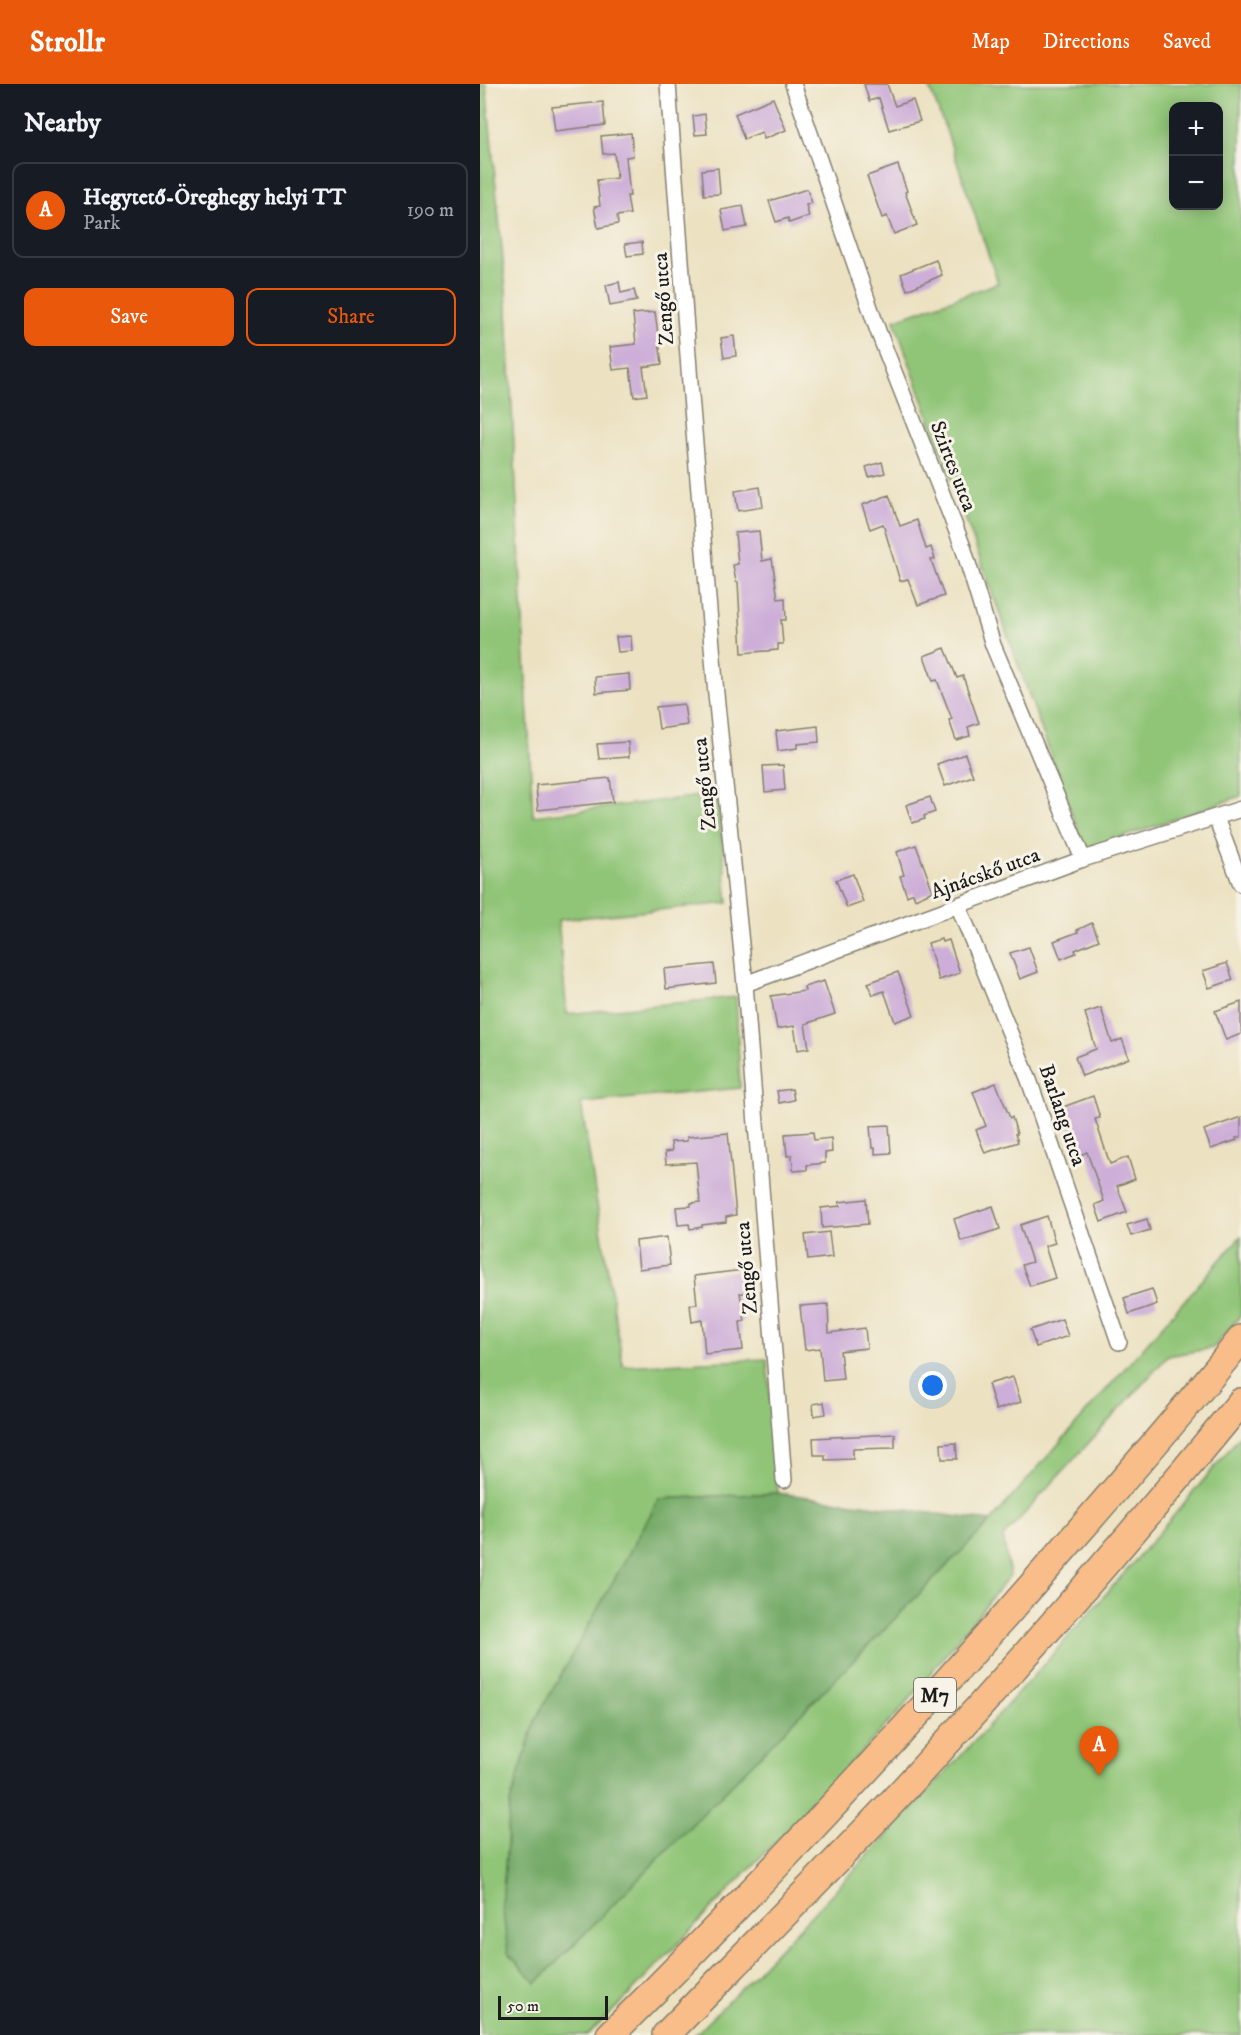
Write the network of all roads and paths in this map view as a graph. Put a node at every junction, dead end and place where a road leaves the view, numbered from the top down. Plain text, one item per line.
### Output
1 (668, 84) edge
2 (793, 84) edge
3 (1241, 809) edge
4 (1216, 818) junction
5 (1083, 860) junction
6 (1241, 884) edge
7 (958, 905) junction
8 (745, 984) junction
9 (1241, 1339) edge
10 (1119, 1342) dead end
11 (1241, 1402) edge
12 (784, 1480) dead end
13 (610, 2035) edge
14 (666, 2035) edge

1 - 8 street, Zengő utca
2 - 5 street, Szirtes utca
3 - 4 street, Ajnácskő utca
4 - 5 street, Ajnácskő utca
4 - 6 street
5 - 7 street, Ajnácskő utca
7 - 8 street, Ajnácskő utca
7 - 10 street, Barlang utca
8 - 12 street, Zengő utca
9 - 13 highway, M7
11 - 14 highway, M7

